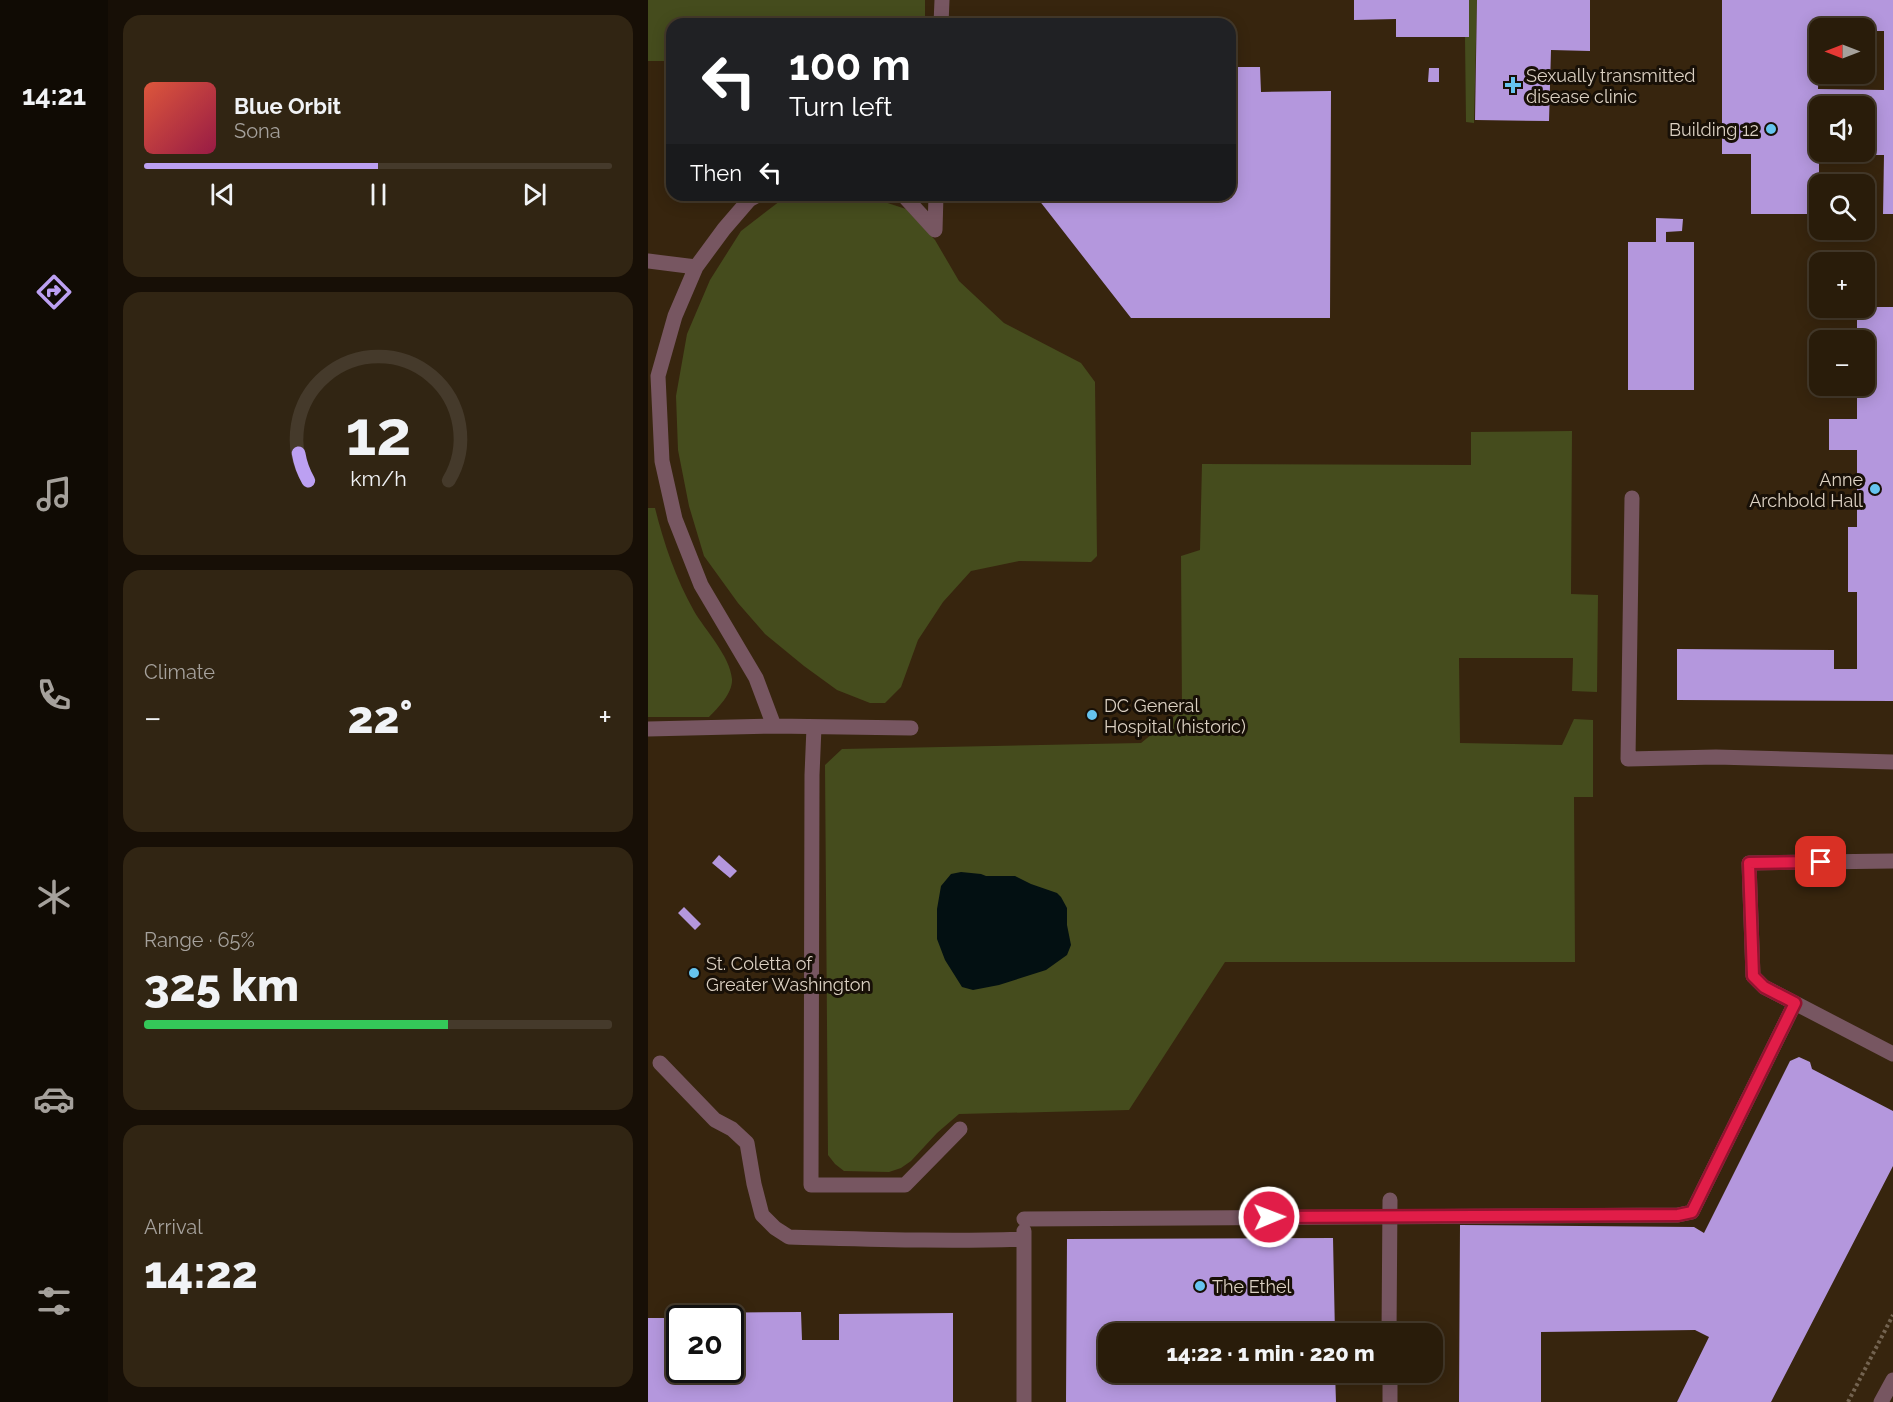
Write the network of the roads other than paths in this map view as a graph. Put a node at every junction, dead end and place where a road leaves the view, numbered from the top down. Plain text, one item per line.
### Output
1 (942, 0) edge
2 (941, 18) edge
3 (748, 201) edge
4 (908, 201) edge
5 (936, 201) edge
6 (648, 261) edge
7 (696, 267) junction
8 (1632, 498) dead end
9 (774, 726) junction
10 (814, 726) junction
11 (910, 728) dead end
12 (648, 729) edge
13 (1893, 762) edge
14 (1893, 861) edge
15 (1795, 1003) junction
16 (1893, 1054) edge
17 (660, 1063) dead end
18 (960, 1129) dead end
19 (1390, 1208) junction
20 (1024, 1239) junction
21 (1389, 1323) edge
22 (1893, 1380) edge
23 (1390, 1383) edge
24 (1024, 1402) edge
25 (1390, 1402) edge
26 (1881, 1402) edge

1 - 2 street
3 - 7 street
4 - 5 street
6 - 7 street
7 - 9 street
8 - 13 street
9 - 10 street
9 - 12 street
10 - 11 street
10 - 18 street
14 - 15 street
15 - 16 street
15 - 19 street
17 - 20 street
19 - 20 street
19 - 21 street
20 - 24 street
22 - 26 street
23 - 25 street

